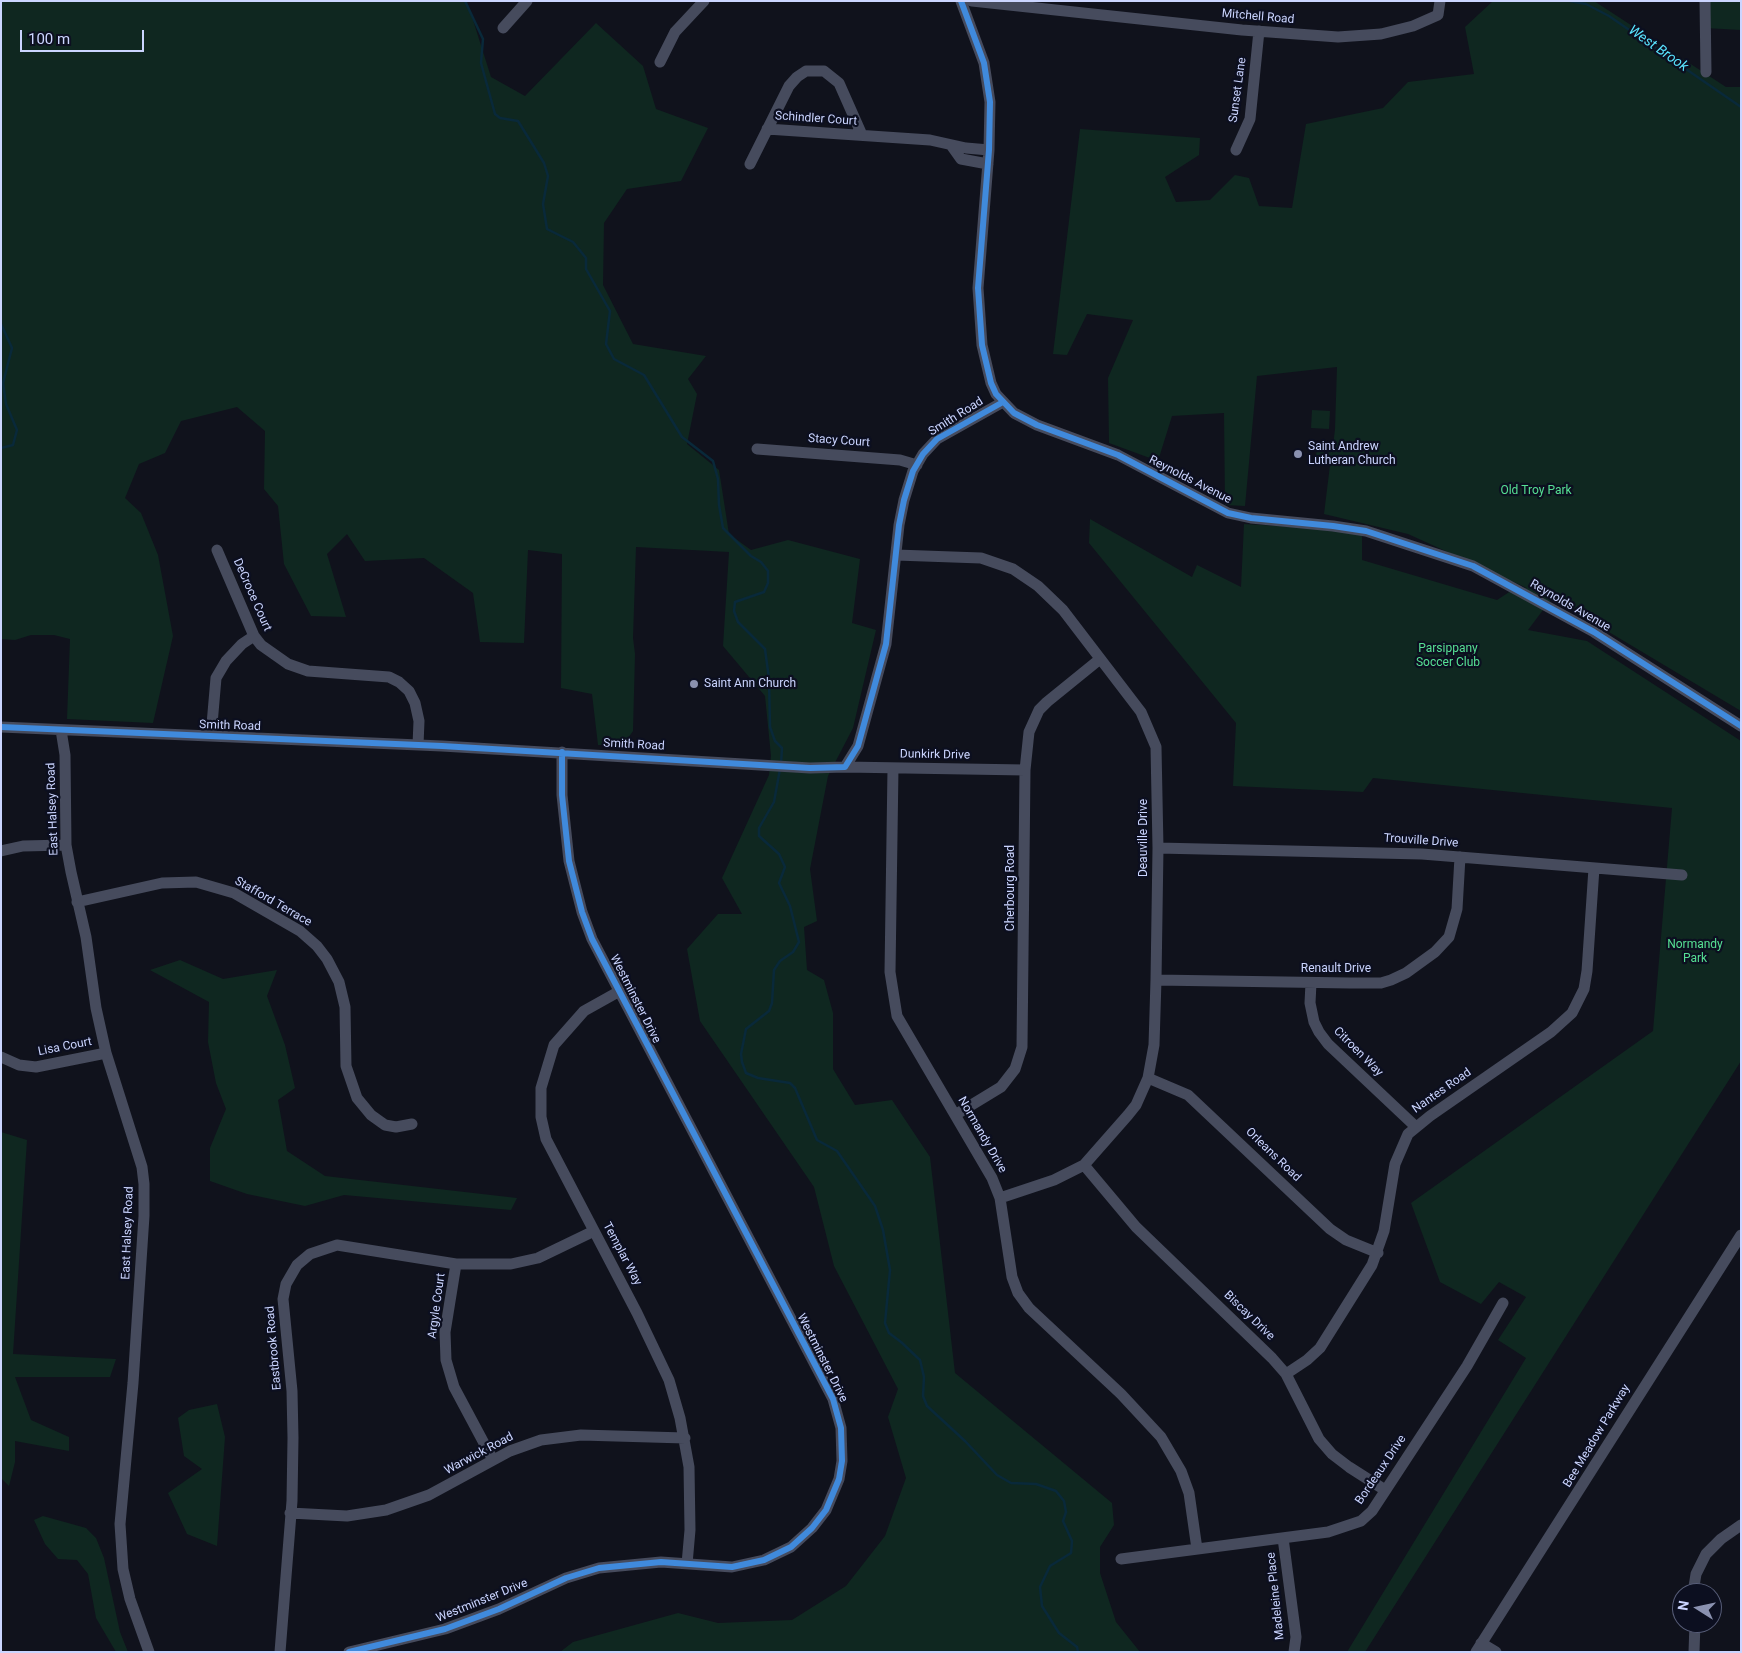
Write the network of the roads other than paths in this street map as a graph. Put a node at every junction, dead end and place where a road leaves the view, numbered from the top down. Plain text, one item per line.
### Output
1 (527, 1) edge
2 (704, 1) edge
3 (961, 1) edge
4 (972, 1) edge
5 (1705, 1) edge
6 (1441, 3) edge
7 (503, 28) dead end
8 (1259, 31) junction
9 (660, 62) dead end
10 (1706, 72) dead end
11 (767, 129) junction
12 (862, 135) junction
13 (950, 146) junction
14 (989, 150) junction
15 (1236, 150) dead end
16 (750, 164) dead end
17 (988, 164) junction
18 (1003, 402) junction
19 (758, 449) dead end
20 (917, 464) junction
21 (217, 550) dead end
22 (896, 555) junction
23 (254, 636) junction
24 (1100, 659) junction
25 (1741, 726) edge
26 (1, 727) edge
27 (62, 730) junction
28 (210, 736) junction
29 (418, 744) junction
30 (562, 752) junction
31 (845, 767) junction
32 (893, 768) junction
33 (1025, 770) junction
34 (66, 845) junction
35 (1158, 848) junction
36 (1, 851) edge
37 (1460, 857) junction
38 (1594, 868) junction
39 (1682, 876) dead end
40 (78, 902) junction
41 (1156, 980) junction
42 (1311, 983) junction
43 (618, 992) junction
44 (106, 1053) junction
45 (1, 1057) edge
46 (1148, 1078) junction
47 (955, 1115) junction
48 (412, 1124) dead end
49 (1416, 1126) junction
50 (1084, 1165) junction
51 (1000, 1198) junction
52 (594, 1231) junction
53 (1741, 1235) edge
54 (1378, 1253) junction
55 (456, 1264) junction
56 (1503, 1303) dead end
57 (1286, 1374) junction
58 (685, 1438) junction
59 (493, 1460) junction
60 (1385, 1490) junction
61 (290, 1513) junction
62 (1741, 1525) edge
63 (1283, 1538) junction
64 (1197, 1549) junction
65 (1120, 1559) dead end
66 (687, 1564) junction
67 (1695, 1583) edge
68 (1695, 1633) edge
69 (1479, 1648) edge
70 (149, 1652) edge
71 (280, 1652) edge
72 (349, 1652) edge
73 (1294, 1652) edge
74 (1496, 1652) edge
75 (1694, 1652) edge

1 - 7 street
2 - 9 street
3 - 14 street, Reynolds Avenue
4 - 8 street, Mitchell Road
5 - 10 street
6 - 8 street, Mitchell Road
8 - 15 street, Sunset Lane
11 - 12 street, Schindler Court
11 - 12 street, Schindler Court
11 - 16 street, Schindler Court
12 - 13 street, Schindler Court
13 - 14 street, Schindler Court
13 - 17 street, Schindler Court
14 - 17 street, Reynolds Avenue
17 - 18 street, Reynolds Avenue
18 - 20 street, Smith Road
18 - 25 street, Reynolds Avenue
19 - 20 street, Stacy Court
20 - 22 street, Smith Road
21 - 23 street, DeCroce Court
22 - 24 street, Deauville Drive
22 - 31 street, Smith Road
23 - 28 street
23 - 29 street, DeCroce Court
24 - 33 street, Cherbourg Road
24 - 35 street, Deauville Drive
26 - 27 street, Smith Road
27 - 28 street, Smith Road
27 - 34 street, East Halsey Road
28 - 29 street, Smith Road
29 - 30 street, Smith Road
30 - 31 street, Smith Road
30 - 43 street, Westminster Drive
31 - 32 street, Dunkirk Drive
32 - 33 street, Dunkirk Drive
32 - 47 street, Normandy Drive
33 - 47 street, Cherbourg Road
34 - 36 street
34 - 40 street, East Halsey Road
35 - 37 street, Trouville Drive
35 - 41 street, Deauville Drive
37 - 38 street, Trouville Drive
37 - 42 street, Renault Drive
38 - 39 street, Trouville Drive
38 - 49 street, Nantes Road
40 - 44 street, East Halsey Road
40 - 48 street, Stafford Terrace
41 - 42 street, Renault Drive
41 - 46 street, Deauville Drive
42 - 49 street, Citroen Way
43 - 52 street, Templar Way
43 - 66 street, Westminster Drive
44 - 45 street, Lisa Court
44 - 70 street, East Halsey Road
46 - 50 street, Deauville Drive
46 - 54 street, Orleans Road
47 - 51 street, Normandy Drive
49 - 54 street, Nantes Road
50 - 51 street, Deauville Drive
50 - 57 street, Biscay Drive
51 - 64 street, Normandy Drive
52 - 55 street, Eastbrook Road
52 - 58 street, Templar Way
53 - 69 street, Bee Meadow Parkway
54 - 57 street, Nantes Road
55 - 59 street, Argyle Court
55 - 61 street, Eastbrook Road
56 - 60 street, Bordeaux Drive
57 - 60 street, Biscay Drive
58 - 59 street, Warwick Road
58 - 66 street, Templar Way
59 - 61 street, Warwick Road
60 - 63 street, Bordeaux Drive
61 - 71 street, Eastbrook Road
62 - 67 street
63 - 64 street, Bordeaux Drive
63 - 73 street, Madeleine Place
64 - 65 street, Bordeaux Drive
66 - 72 street, Westminster Drive
68 - 75 street
69 - 74 street

